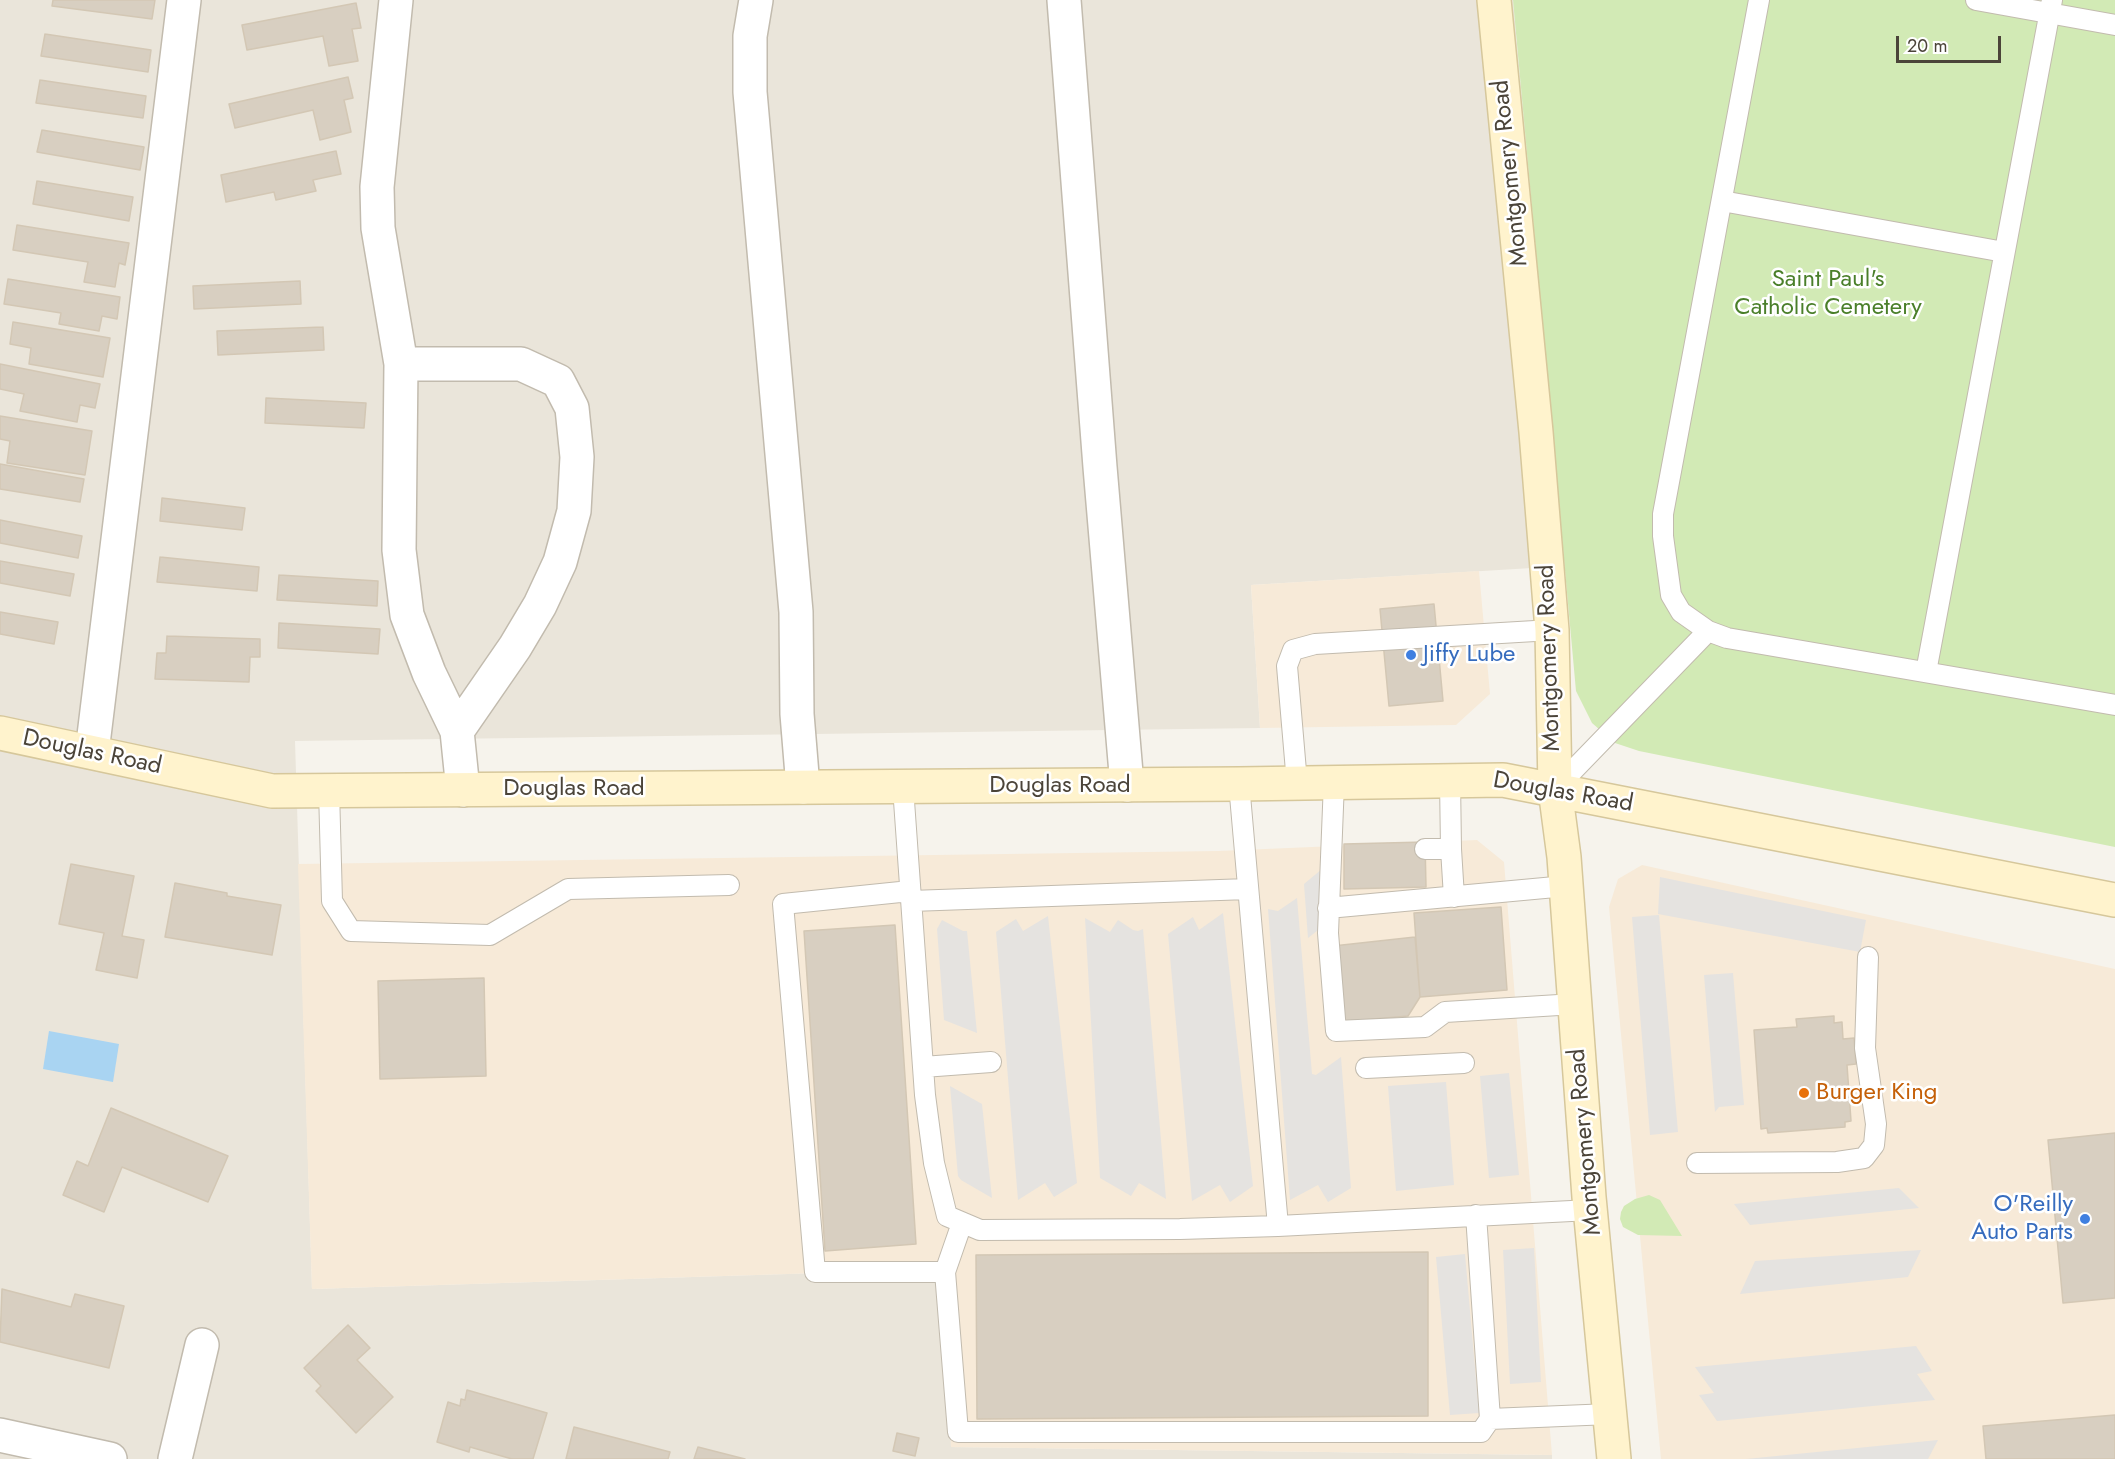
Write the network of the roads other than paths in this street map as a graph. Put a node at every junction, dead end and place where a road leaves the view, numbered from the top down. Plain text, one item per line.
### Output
1 (184, 0) edge
2 (396, 0) edge
3 (756, 0) edge
4 (1064, 0) edge
5 (1494, 0) edge
6 (1759, 0) edge
7 (1976, 0) edge
8 (2050, 7) edge
9 (2115, 25) edge
10 (1722, 201) junction
11 (2004, 252) junction
12 (401, 364) junction
13 (1552, 630) junction
14 (1708, 631) junction
15 (1926, 672) junction
16 (2115, 705) edge
17 (457, 731) junction
18 (0, 733) edge
19 (92, 752) junction
20 (1450, 780) junction
21 (1334, 782) junction
22 (1296, 783) junction
23 (1239, 784) junction
24 (1127, 785) junction
25 (802, 787) junction
26 (903, 787) junction
27 (1555, 789) junction
28 (329, 790) junction
29 (463, 790) junction
30 (1425, 849) dead end
31 (1451, 849) junction
32 (729, 885) dead end
33 (1566, 886) junction
34 (1248, 890) junction
35 (910, 896) junction
36 (1454, 897) junction
37 (2115, 900) edge
38 (1329, 908) junction
39 (1868, 957) dead end
40 (1575, 1004) junction
41 (991, 1062) dead end
42 (1464, 1063) dead end
43 (923, 1067) junction
44 (1366, 1068) dead end
45 (1697, 1163) dead end
46 (1591, 1210) junction
47 (1476, 1215) junction
48 (962, 1223) junction
49 (1278, 1226) junction
50 (945, 1272) junction
51 (202, 1345) dead end
52 (1610, 1414) junction
53 (1490, 1419) junction
54 (0, 1435) edge
55 (110, 1459) edge
56 (175, 1459) edge
57 (1614, 1459) edge

1 - 19 street
2 - 12 street
3 - 25 street
4 - 24 street
5 - 13 street, Montgomery Road
6 - 10 lane
7 - 8 lane
8 - 9 lane
8 - 11 lane
10 - 11 lane
10 - 14 lane
11 - 15 lane
12 - 17 street
12 - 17 street
13 - 22 lane
13 - 27 street, Montgomery Road
14 - 15 lane
14 - 27 lane
15 - 16 lane
17 - 29 street
18 - 19 street, Douglas Road
19 - 28 street, Douglas Road
20 - 21 street, Douglas Road
20 - 27 street, Douglas Road
20 - 31 lane
21 - 22 street, Douglas Road
21 - 38 lane
22 - 23 street, Douglas Road
23 - 24 street, Douglas Road
23 - 34 lane
24 - 26 street, Douglas Road
25 - 26 street, Douglas Road
25 - 29 street, Douglas Road
26 - 35 lane
27 - 33 street, Montgomery Road
27 - 37 street, Douglas Road
28 - 29 street, Douglas Road
28 - 32 lane
30 - 31 lane
31 - 36 lane
33 - 36 lane
33 - 40 street, Montgomery Road
34 - 35 lane
34 - 49 lane
35 - 43 lane
35 - 50 lane
36 - 38 lane
38 - 40 lane
39 - 45 lane
40 - 46 street, Montgomery Road
41 - 43 lane
42 - 44 lane
43 - 48 lane
46 - 47 lane
46 - 52 street, Montgomery Road
47 - 49 lane
47 - 53 lane
48 - 49 lane
48 - 50 lane
50 - 53 lane
51 - 56 street
52 - 53 lane
52 - 57 street, Montgomery Road
54 - 55 street

